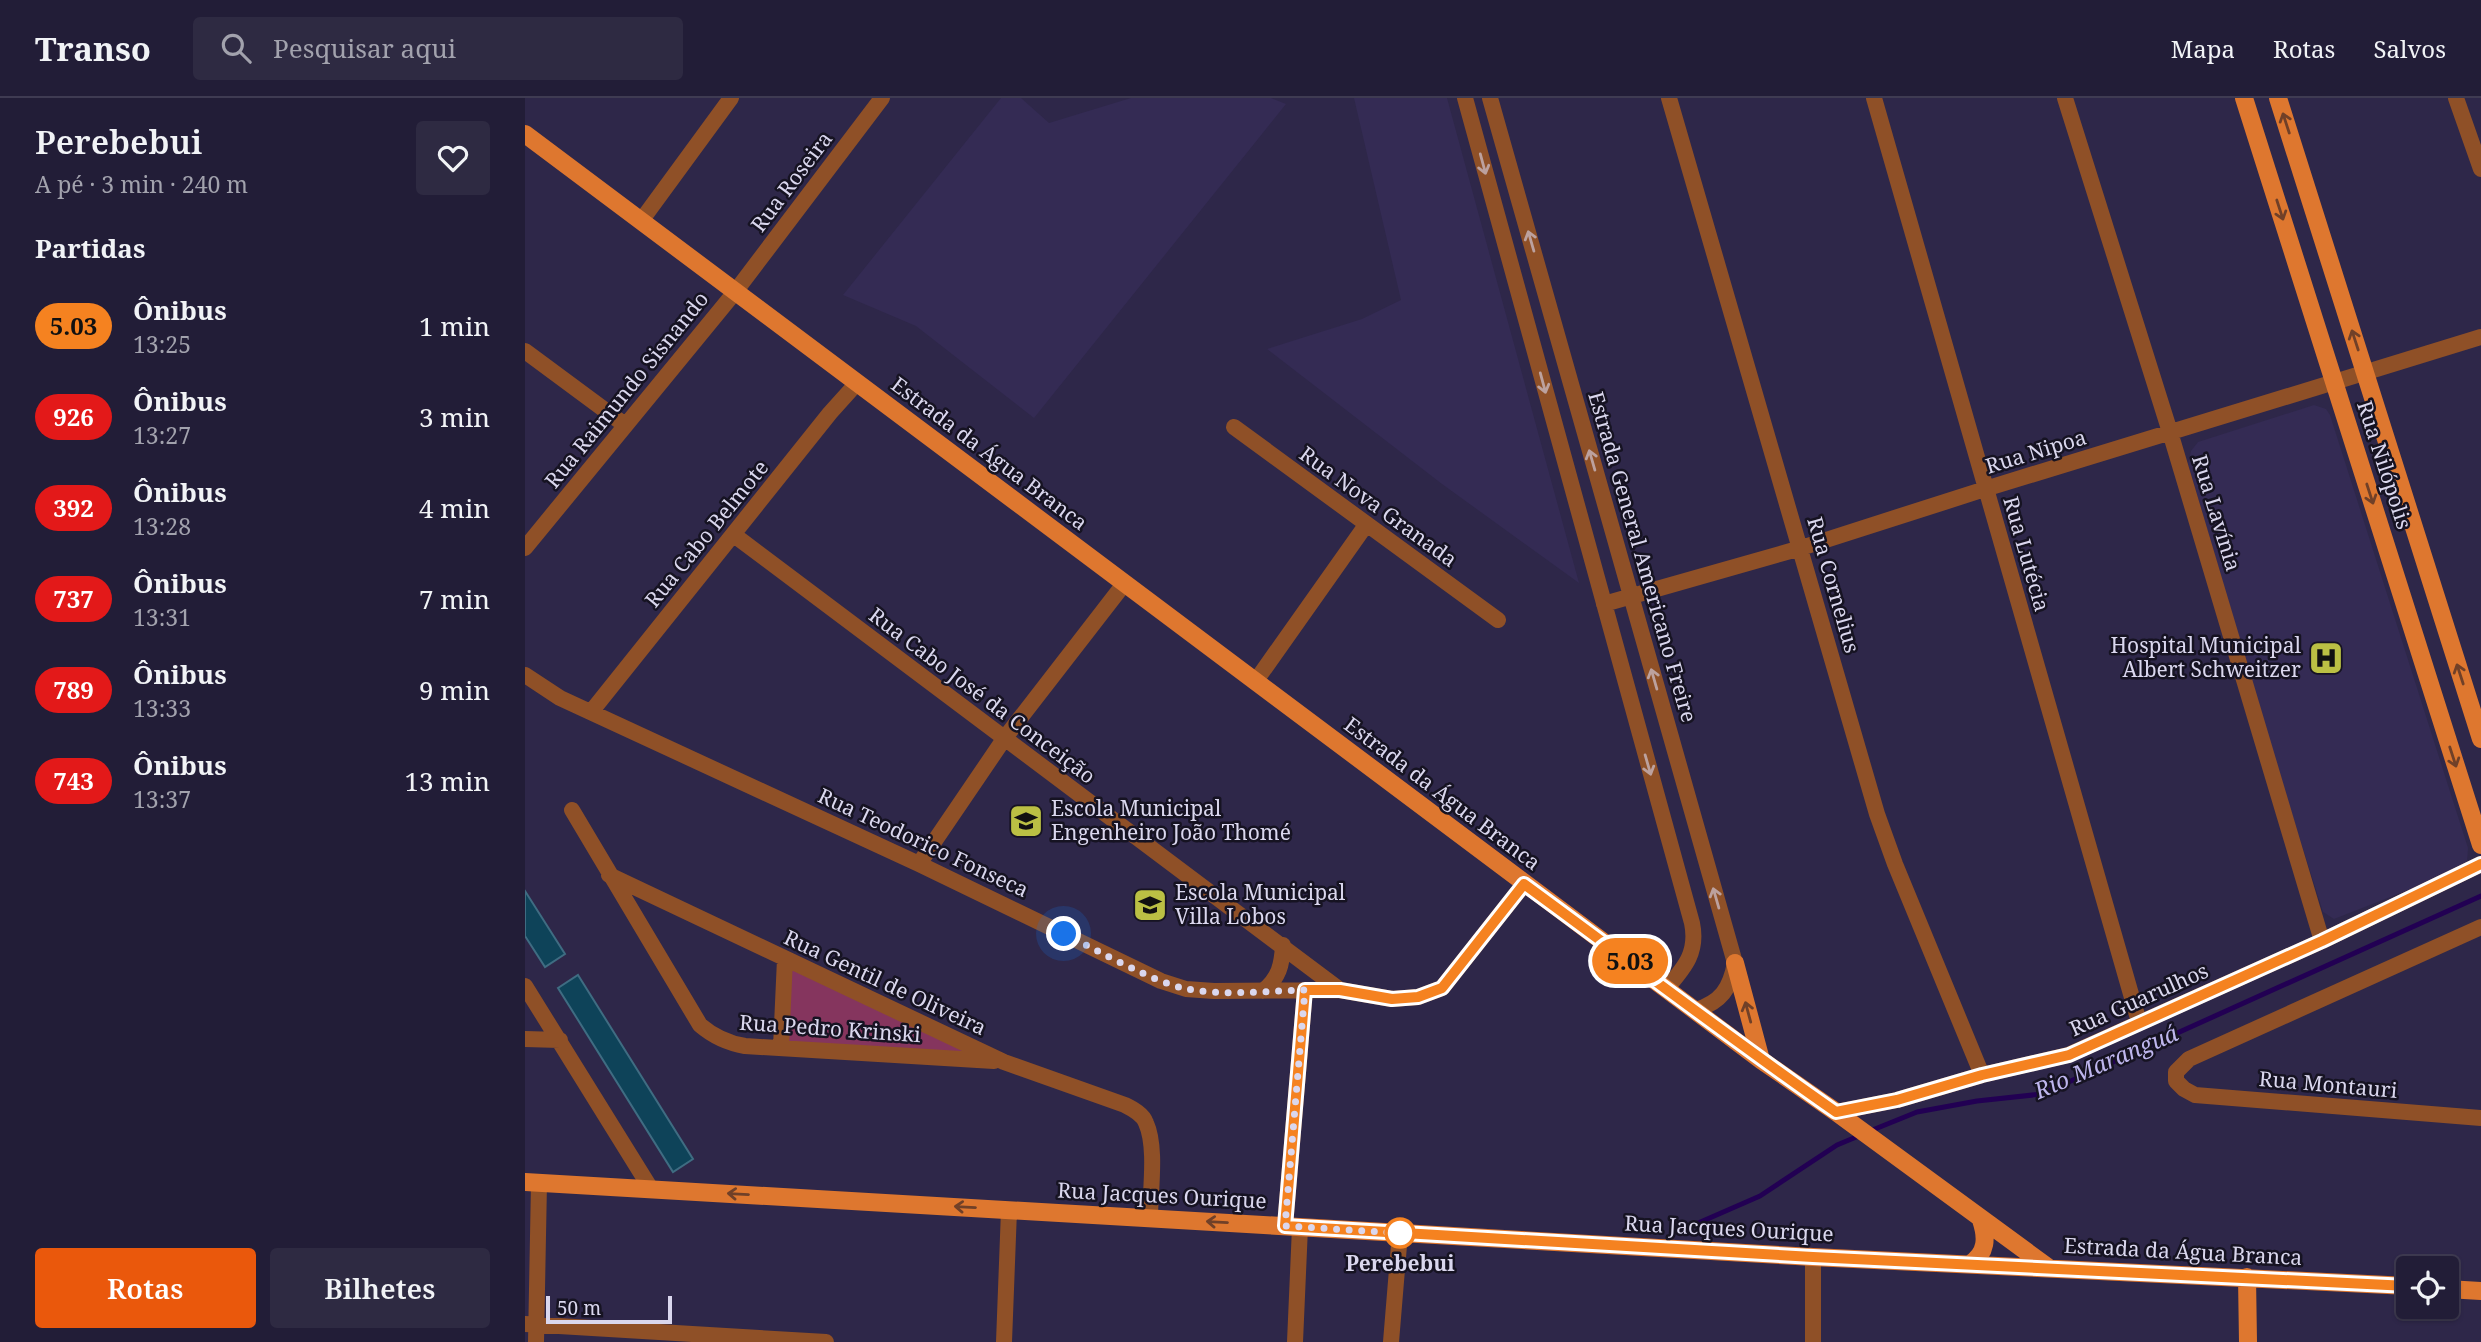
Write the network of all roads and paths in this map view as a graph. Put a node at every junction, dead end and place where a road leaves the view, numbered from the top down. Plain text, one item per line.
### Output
1 (731, 98) edge
2 (882, 98) edge
3 (1465, 98) edge
4 (1490, 98) edge
5 (1669, 98) edge
6 (1874, 98) edge
7 (2065, 98) edge
8 (2244, 98) edge
9 (2279, 98) edge
10 (2456, 98) edge
11 (525, 134) edge
12 (2481, 169) edge
13 (641, 221) junction
14 (735, 292) junction
15 (2481, 337) edge
16 (525, 351) edge
17 (2365, 373) junction
18 (2334, 382) junction
19 (857, 383) junction
20 (625, 425) junction
21 (1234, 427) dead end
22 (2170, 432) junction
23 (2388, 446) junction
24 (2357, 455) junction
25 (1985, 489) junction
26 (1366, 525) junction
27 (734, 535) junction
28 (525, 548) edge
29 (1801, 548) junction
30 (2431, 581) junction
31 (1124, 584) junction
32 (2400, 590) junction
33 (1631, 598) junction
34 (1604, 604) junction
35 (1497, 620) dead end
36 (525, 675) edge
37 (1255, 682) junction
38 (591, 712) junction
39 (1003, 739) junction
40 (2481, 739) edge
41 (572, 810) dead end
42 (2481, 845) edge
43 (919, 864) junction
44 (2481, 864) edge
45 (609, 875) junction
46 (1524, 884) junction
47 (2481, 928) edge
48 (2322, 941) junction
49 (1283, 945) junction
50 (785, 959) junction
51 (1735, 963) junction
52 (525, 986) edge
53 (1668, 988) junction
54 (1305, 990) junction
55 (1340, 990) junction
56 (1263, 992) junction
57 (1696, 1010) junction
58 (2139, 1022) junction
59 (525, 1039) edge
60 (560, 1040) junction
61 (781, 1047) junction
62 (1761, 1060) junction
63 (1003, 1062) junction
64 (1982, 1075) junction
65 (1842, 1117) junction
66 (2481, 1118) edge
67 (532, 1182) edge
68 (651, 1189) junction
69 (1009, 1210) junction
70 (1150, 1218) junction
71 (1981, 1220) junction
72 (1293, 1227) junction
73 (1400, 1233) junction
74 (1813, 1257) junction
75 (1970, 1265) junction
76 (2049, 1268) junction
77 (2247, 1277) junction
78 (2396, 1285) edge
79 (2459, 1290) edge
80 (2481, 1291) edge
81 (531, 1324) edge
82 (535, 1342) edge
83 (826, 1342) edge
84 (1004, 1342) edge
85 (1295, 1342) edge
86 (1391, 1342) edge
87 (1813, 1342) edge
88 (2248, 1342) edge

1 - 13 street
2 - 14 street, Rua Roseira
3 -> 34 street
33 -> 4 street, Estrada General Americano Freire
5 - 29 street, Rua Cornelius
6 - 25 street, Rua Lutécia
7 - 22 street, Rua Lavínia
8 -> 18 main road, Rua Nilópolis
17 -> 9 main road, Rua Nilópolis
10 - 12 street
11 - 13 main road, Estrada da Água Branca
13 - 14 main road, Estrada da Água Branca
14 - 19 main road, Estrada da Água Branca
14 - 20 street, Rua Raimundo Sisnando
15 - 17 street, Rua Nipoa
16 - 20 street
17 - 18 street, Rua Nipoa
17 - 23 main road, Rua Nilópolis
18 - 22 street, Rua Nipoa
18 - 24 main road, Rua Nilópolis
19 - 27 street, Rua Cabo Belmote
19 - 31 main road, Estrada da Água Branca
20 - 28 street, Rua Raimundo Sisnando
21 - 26 street, Rua Nova Granada
22 - 25 street, Rua Nipoa
22 - 48 street, Rua Lavínia
23 - 24 main road
23 - 30 main road, Rua Nilópolis
24 -> 32 main road, Rua Nilópolis
25 - 29 street, Rua Nipoa
25 - 58 street, Rua Lutécia
26 - 35 street, Rua Nova Granada
26 - 37 street
27 - 38 street, Rua Cabo Belmote
27 - 39 street, Rua Cabo José da Conceição
29 - 33 street, Rua Nipoa
29 - 64 street, Rua Cornelius
30 - 32 main road
40 -> 30 main road, Rua Nilópolis
31 - 37 main road, Estrada da Água Branca
31 - 39 street
32 -> 42 main road, Rua Nilópolis
33 - 34 street, Rua Nipoa
51 -> 33 street, Estrada General Americano Freire
34 -> 53 street
36 - 38 street, Rua Teodorico Fonseca
37 - 46 main road, Estrada da Água Branca
38 - 43 street, Rua Teodorico Fonseca
39 - 43 street
39 - 49 street, Rua Cabo José da Conceição
41 - 45 street, Rua Pedro Krinski
43 - 56 street, Rua Teodorico Fonseca
44 - 48 street, Rua Guarulhos
45 - 50 street, Rua Gentil de Oliveira
45 - 61 street, Rua Pedro Krinski
46 - 53 main road, Estrada da Água Branca
46 - 55 street, Rua Teodorico Fonseca
47 - 66 street, Rua Montauri
48 - 58 street, Rua Guarulhos
49 - 55 street, Rua Cabo José da Conceição
49 - 56 street
50 - 61 street
50 - 63 street, Rua Gentil de Oliveira
51 - 57 street
62 -> 51 main road
52 - 60 street
53 - 57 main road, Estrada da Água Branca
54 - 55 street, Rua Teodorico Fonseca
54 - 56 street, Rua Teodorico Fonseca
54 - 72 street
57 - 62 main road, Estrada da Água Branca
58 - 64 street, Rua Guarulhos
59 - 60 street
60 - 68 street
61 - 63 street, Rua Pedro Krinski
62 - 65 main road, Estrada da Água Branca
63 - 70 street, Rua Gentil de Oliveira
64 - 65 street, Rua Guarulhos
65 - 71 main road, Estrada da Água Branca
67 - 68 main road, Rua Jacques Ourique
67 - 81 street
69 -> 68 main road, Rua Jacques Ourique
69 - 70 main road, Rua Jacques Ourique
69 - 84 street
72 -> 70 main road, Rua Jacques Ourique
71 - 75 main road
71 - 76 main road, Estrada da Água Branca
72 - 73 main road, Rua Jacques Ourique
72 - 85 street
73 - 74 main road, Rua Jacques Ourique
73 - 86 street
74 - 75 main road, Rua Jacques Ourique
74 - 87 street
75 - 76 main road, Rua Jacques Ourique
76 - 77 main road, Estrada da Água Branca
77 - 78 main road, Estrada da Água Branca
77 - 88 main road
79 - 80 main road
81 - 82 street
81 - 83 street

